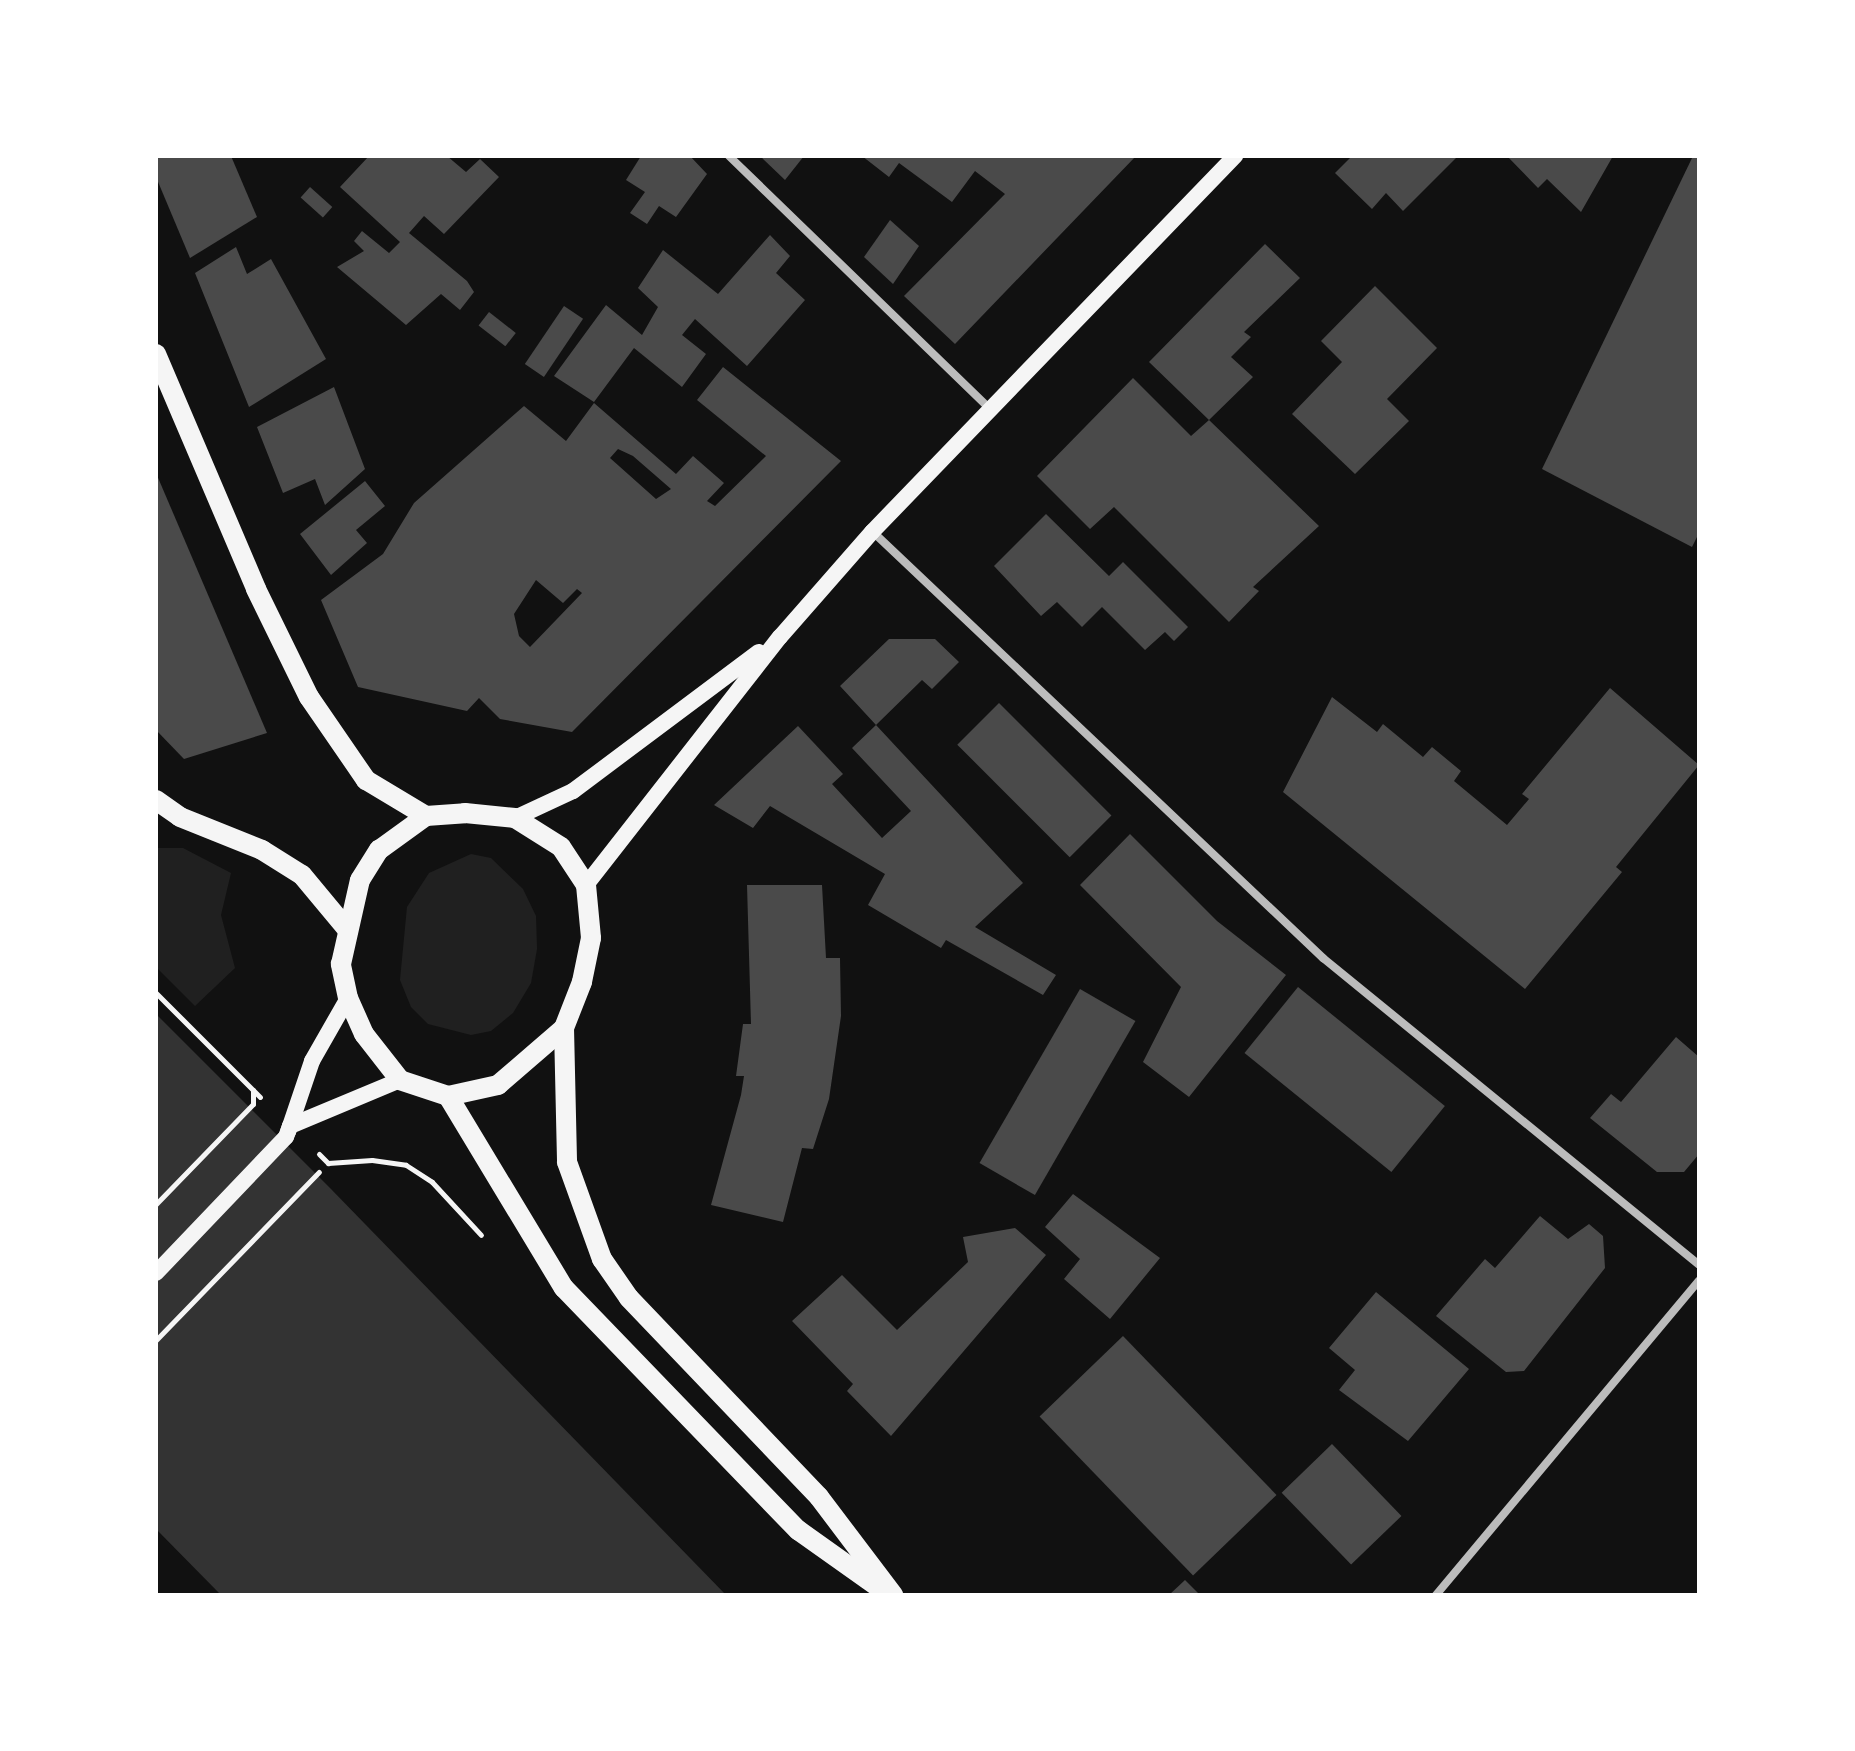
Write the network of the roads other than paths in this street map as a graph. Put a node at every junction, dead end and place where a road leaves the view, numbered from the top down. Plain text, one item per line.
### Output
1 (729, 156) edge
2 (1235, 156) edge
3 (156, 354) edge
4 (990, 410) junction
5 (872, 532) junction
6 (780, 637) junction
7 (156, 800) edge
8 (426, 816) junction
9 (515, 818) junction
10 (586, 885) junction
11 (347, 929) junction
12 (348, 998) junction
13 (564, 1028) junction
14 (400, 1080) junction
15 (448, 1096) junction
16 (288, 1132) junction
17 (1699, 1265) edge
18 (156, 1273) edge
19 (1699, 1281) edge
20 (892, 1595) edge
21 (1436, 1595) edge

1 - 4 street
2 - 4 main road
3 - 8 main road
4 - 5 main road
5 - 6 main road
5 - 17 street
6 - 9 main road
6 - 10 main road
7 - 11 main road
8 - 9 main road
8 - 11 main road
9 - 10 main road
10 - 13 main road
11 - 12 main road
12 - 14 main road
12 - 16 main road
13 - 15 main road
13 - 20 main road
14 - 15 main road
14 - 16 main road
15 - 20 main road
16 - 18 main road
19 - 21 street

